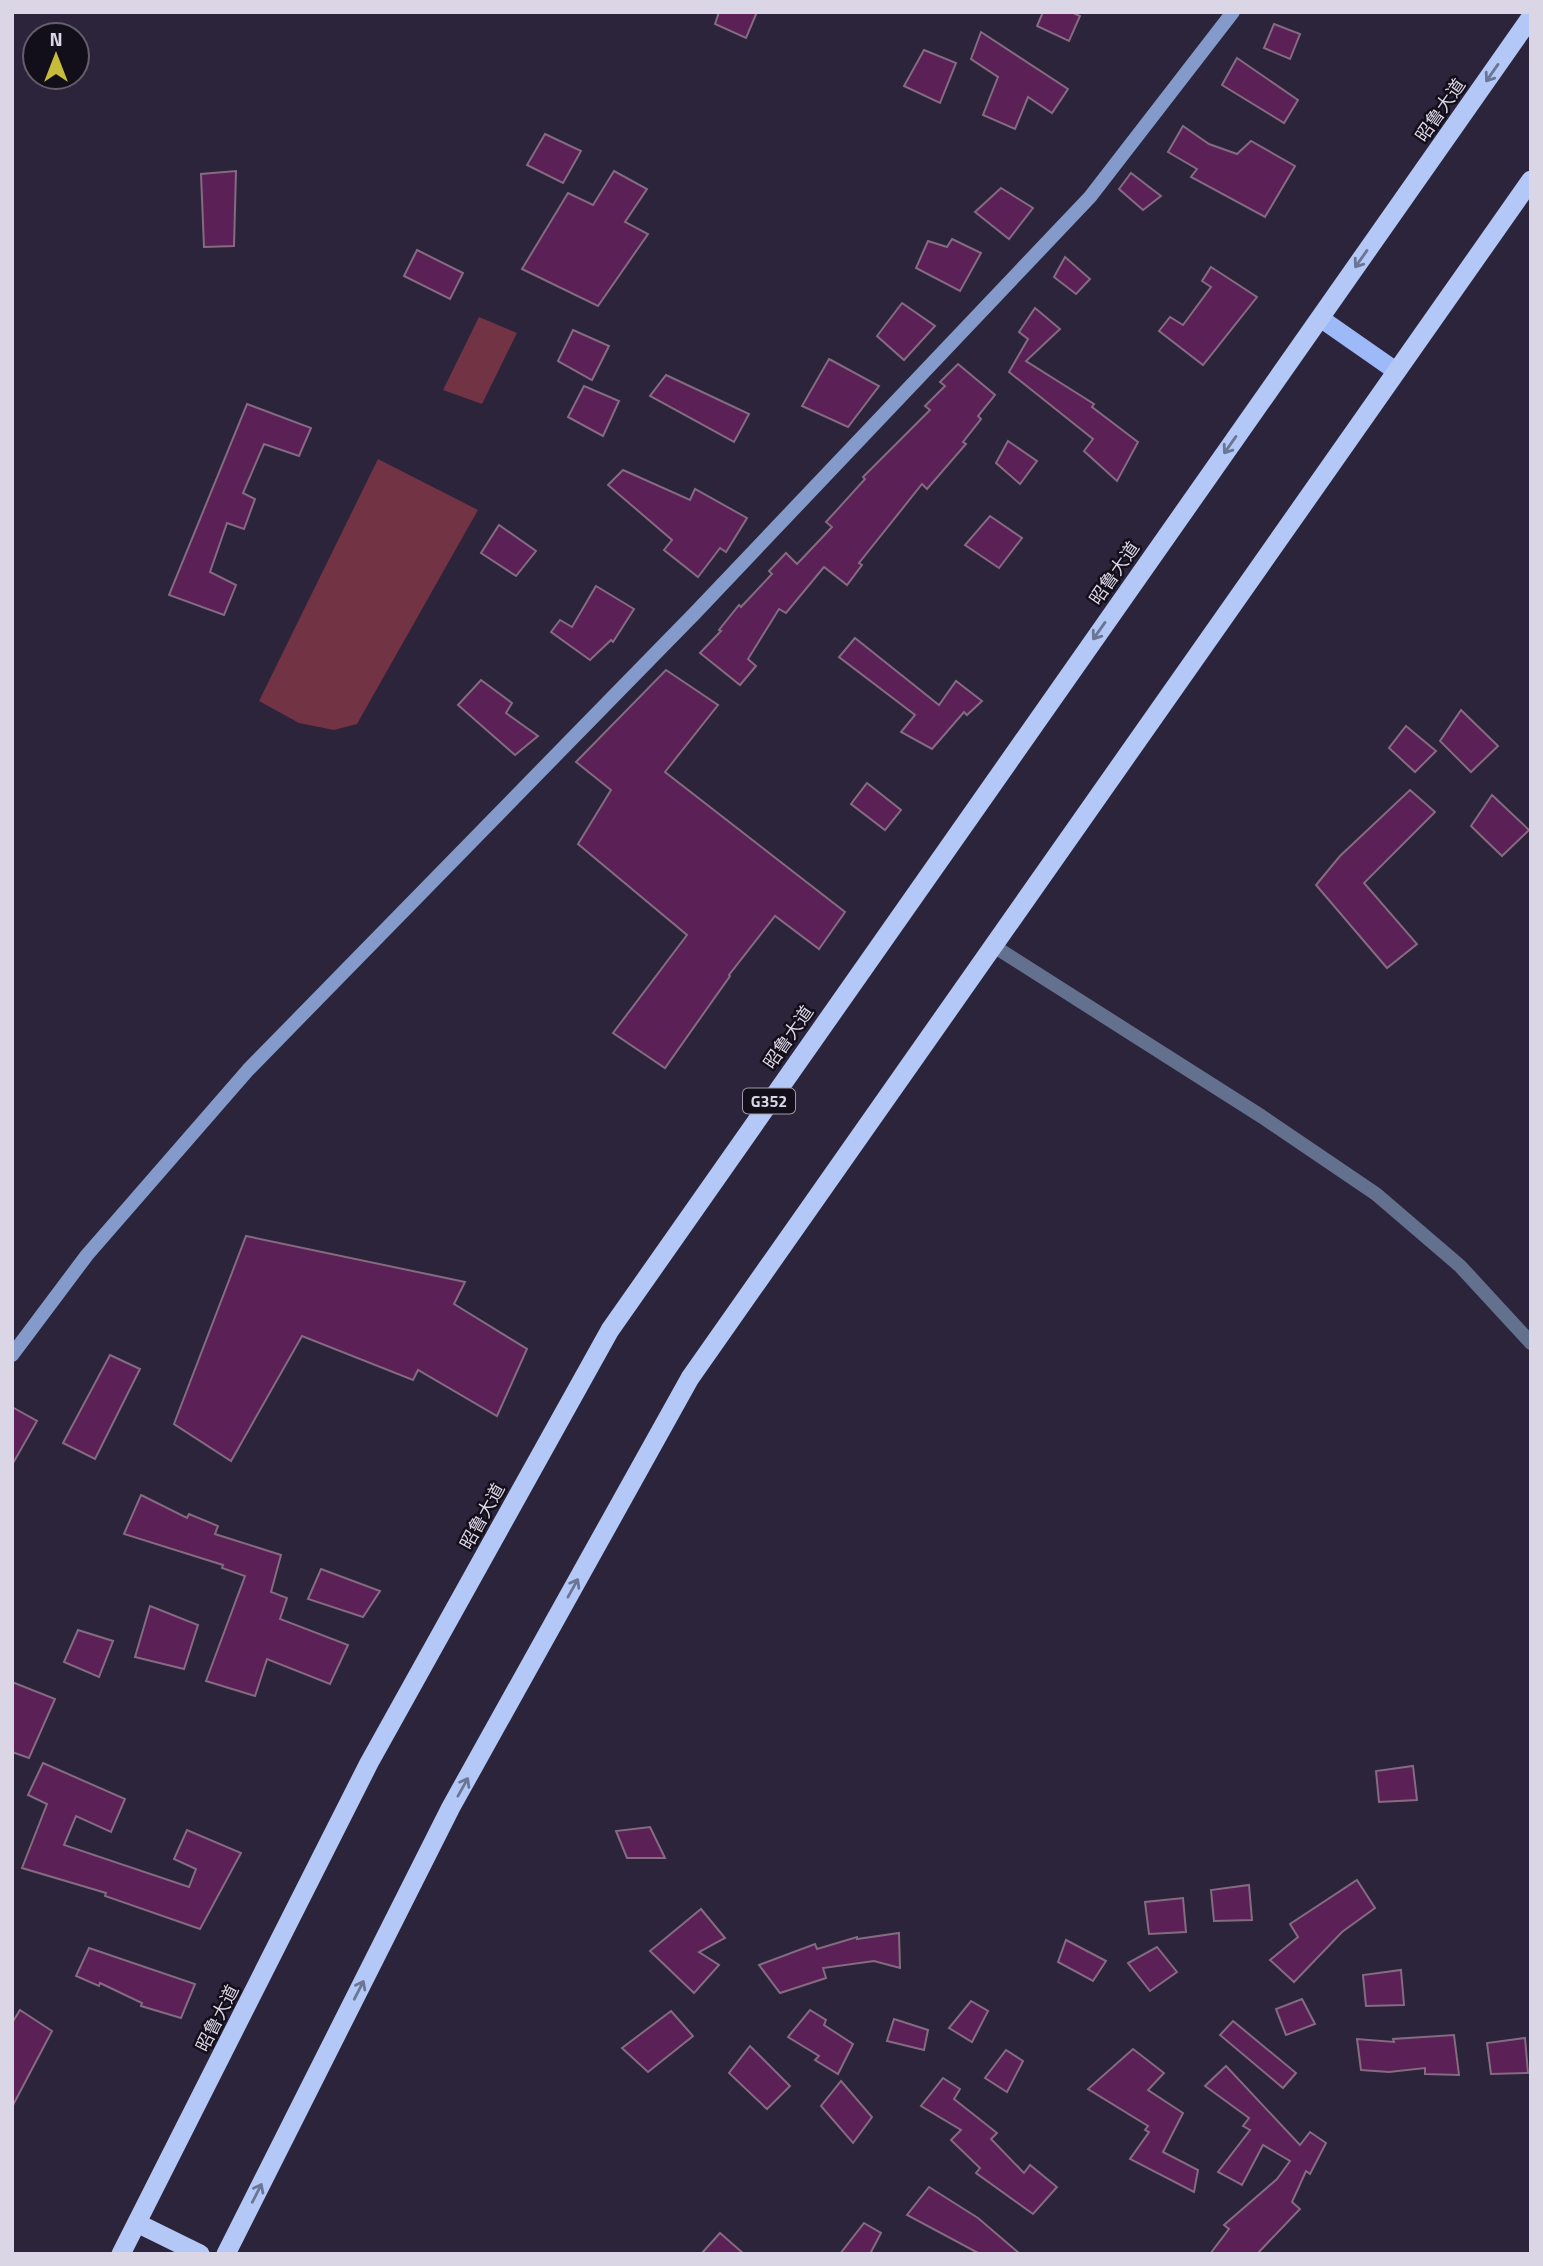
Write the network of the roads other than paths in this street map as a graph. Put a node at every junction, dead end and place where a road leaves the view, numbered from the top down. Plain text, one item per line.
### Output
1 (1233, 12) edge
2 (1531, 18) edge
3 (1531, 180) edge
4 (1320, 318) junction
5 (1396, 371) junction
6 (992, 945) junction
7 (1531, 1343) edge
8 (12, 1355) edge
9 (137, 2222) junction
10 (121, 2254) edge
11 (200, 2254) edge
12 (226, 2254) edge

1 - 8 main road
2 -> 4 highway, 昭鲁大道 / G352
3 - 5 highway
4 - 5 main road
4 -> 9 highway, 昭鲁大道 / G352
5 - 6 highway
6 - 7 street
12 -> 6 highway
9 - 10 highway, 昭鲁大道 / G352
9 - 11 highway

